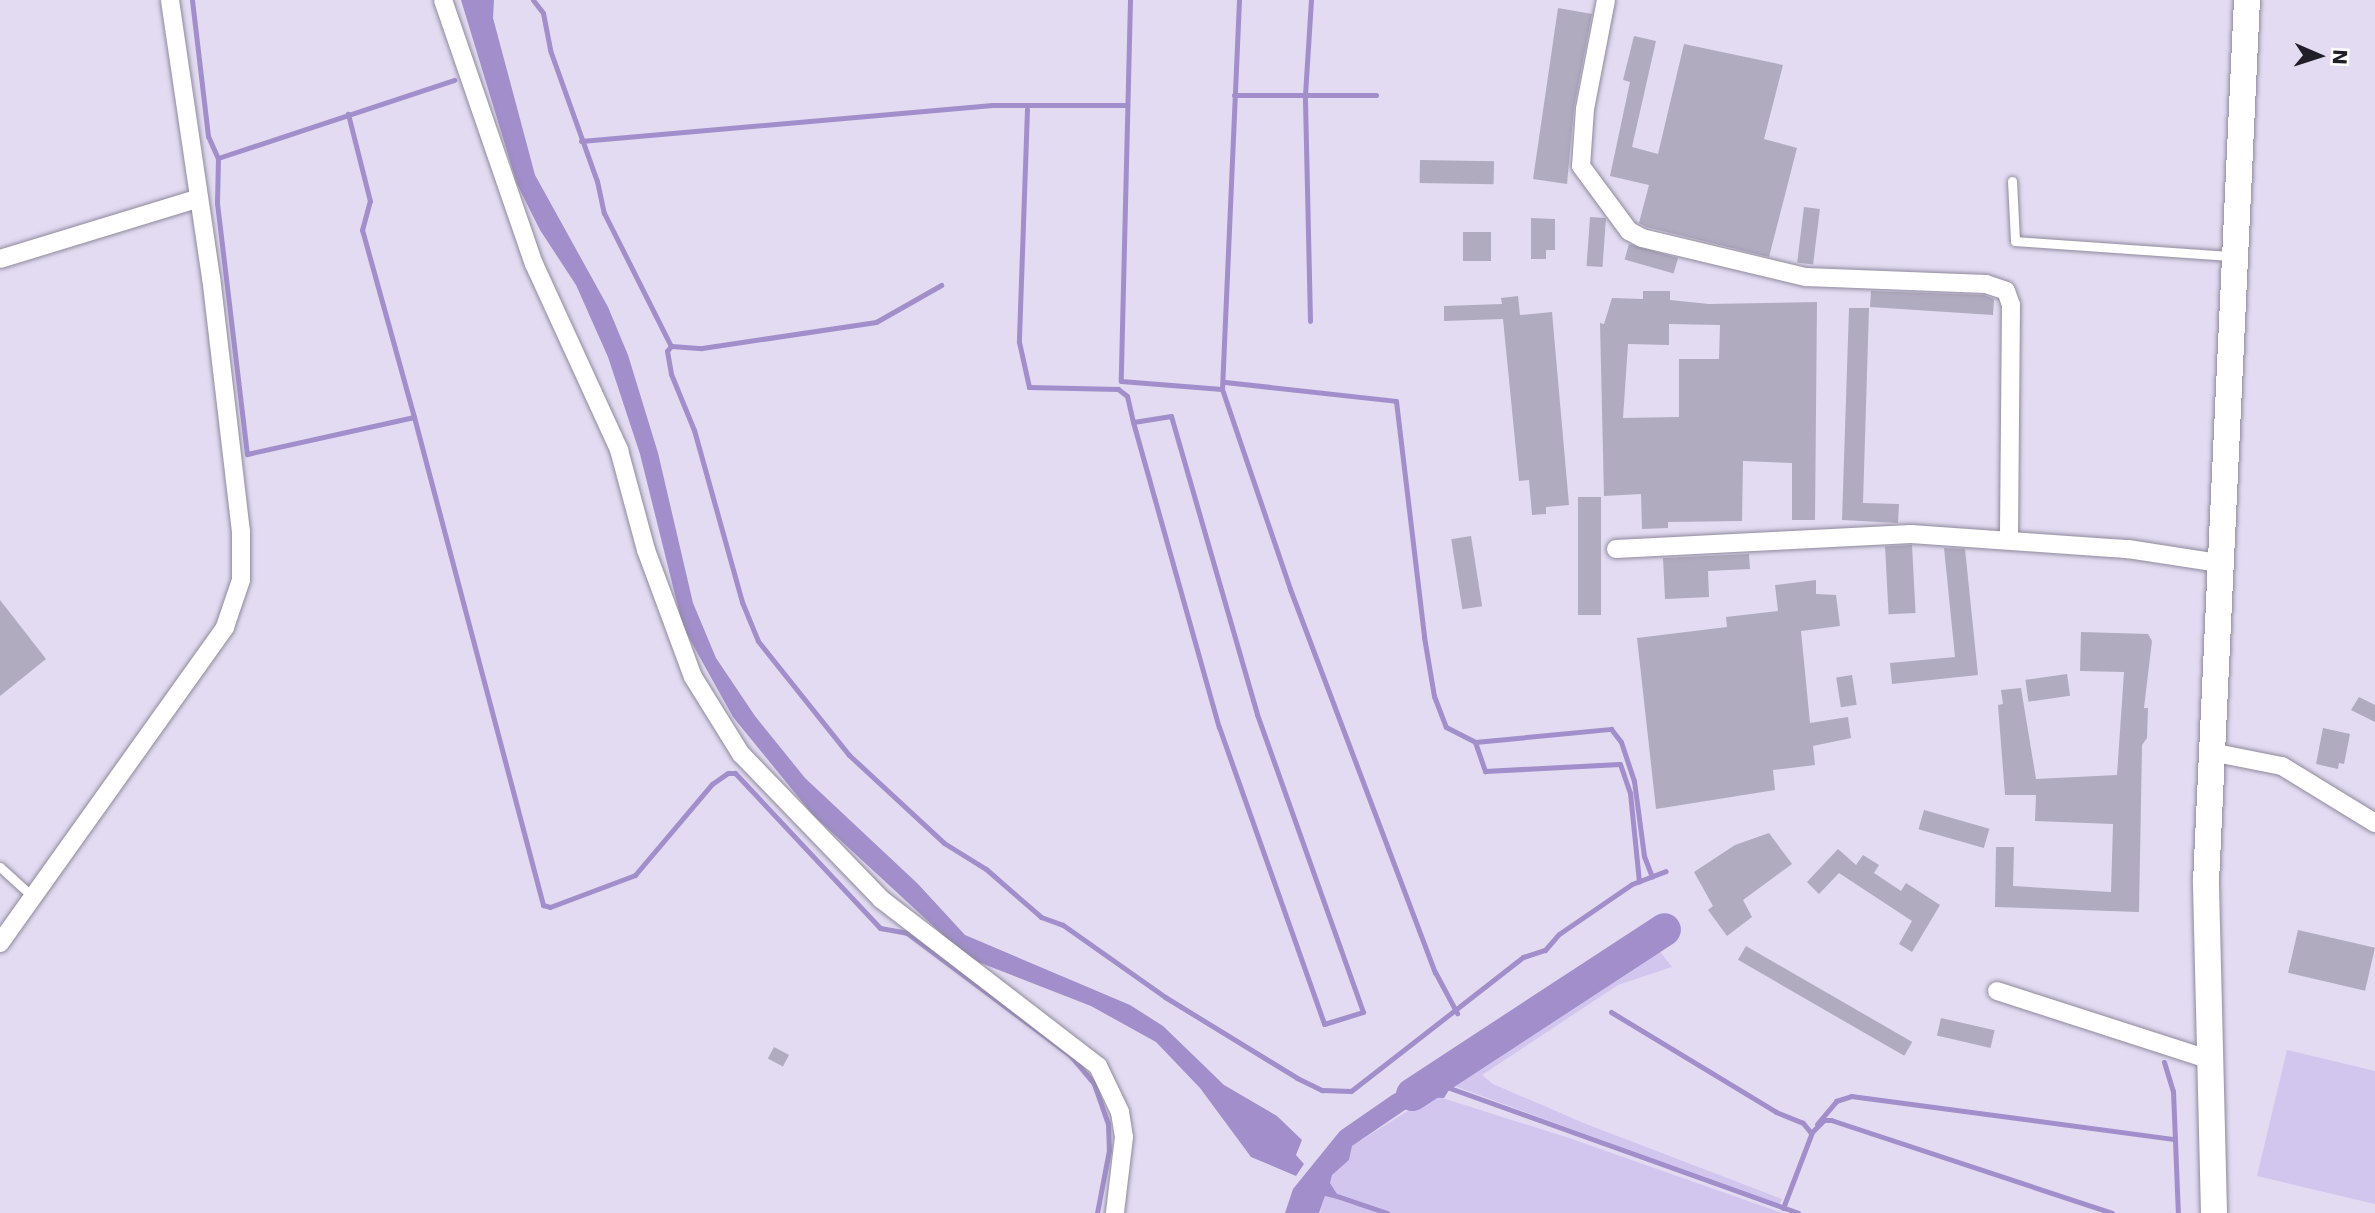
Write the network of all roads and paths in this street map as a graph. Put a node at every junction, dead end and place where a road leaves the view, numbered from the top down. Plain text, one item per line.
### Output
1 (170, 0) edge
2 (443, 0) edge
3 (1606, 0) edge
4 (2247, 0) edge
5 (2012, 181) dead end
6 (199, 198) junction
7 (2234, 256) junction
8 (0, 259) edge
9 (2009, 540) junction
10 (1616, 550) dead end
11 (2218, 563) junction
12 (2211, 752) junction
13 (2375, 823) edge
14 (0, 867) edge
15 (33, 897) junction
16 (0, 943) edge
17 (1997, 991) dead end
18 (2211, 1060) junction
19 (1115, 1213) edge
20 (2214, 1213) edge

1 - 6 street
2 - 19 street
3 - 9 street
4 - 7 main road
5 - 7 lane
6 - 8 street
6 - 15 street
7 - 11 main road
9 - 10 street
9 - 11 street
11 - 12 main road
12 - 13 street
12 - 18 main road
14 - 15 lane
15 - 16 street
17 - 18 street
18 - 20 main road

